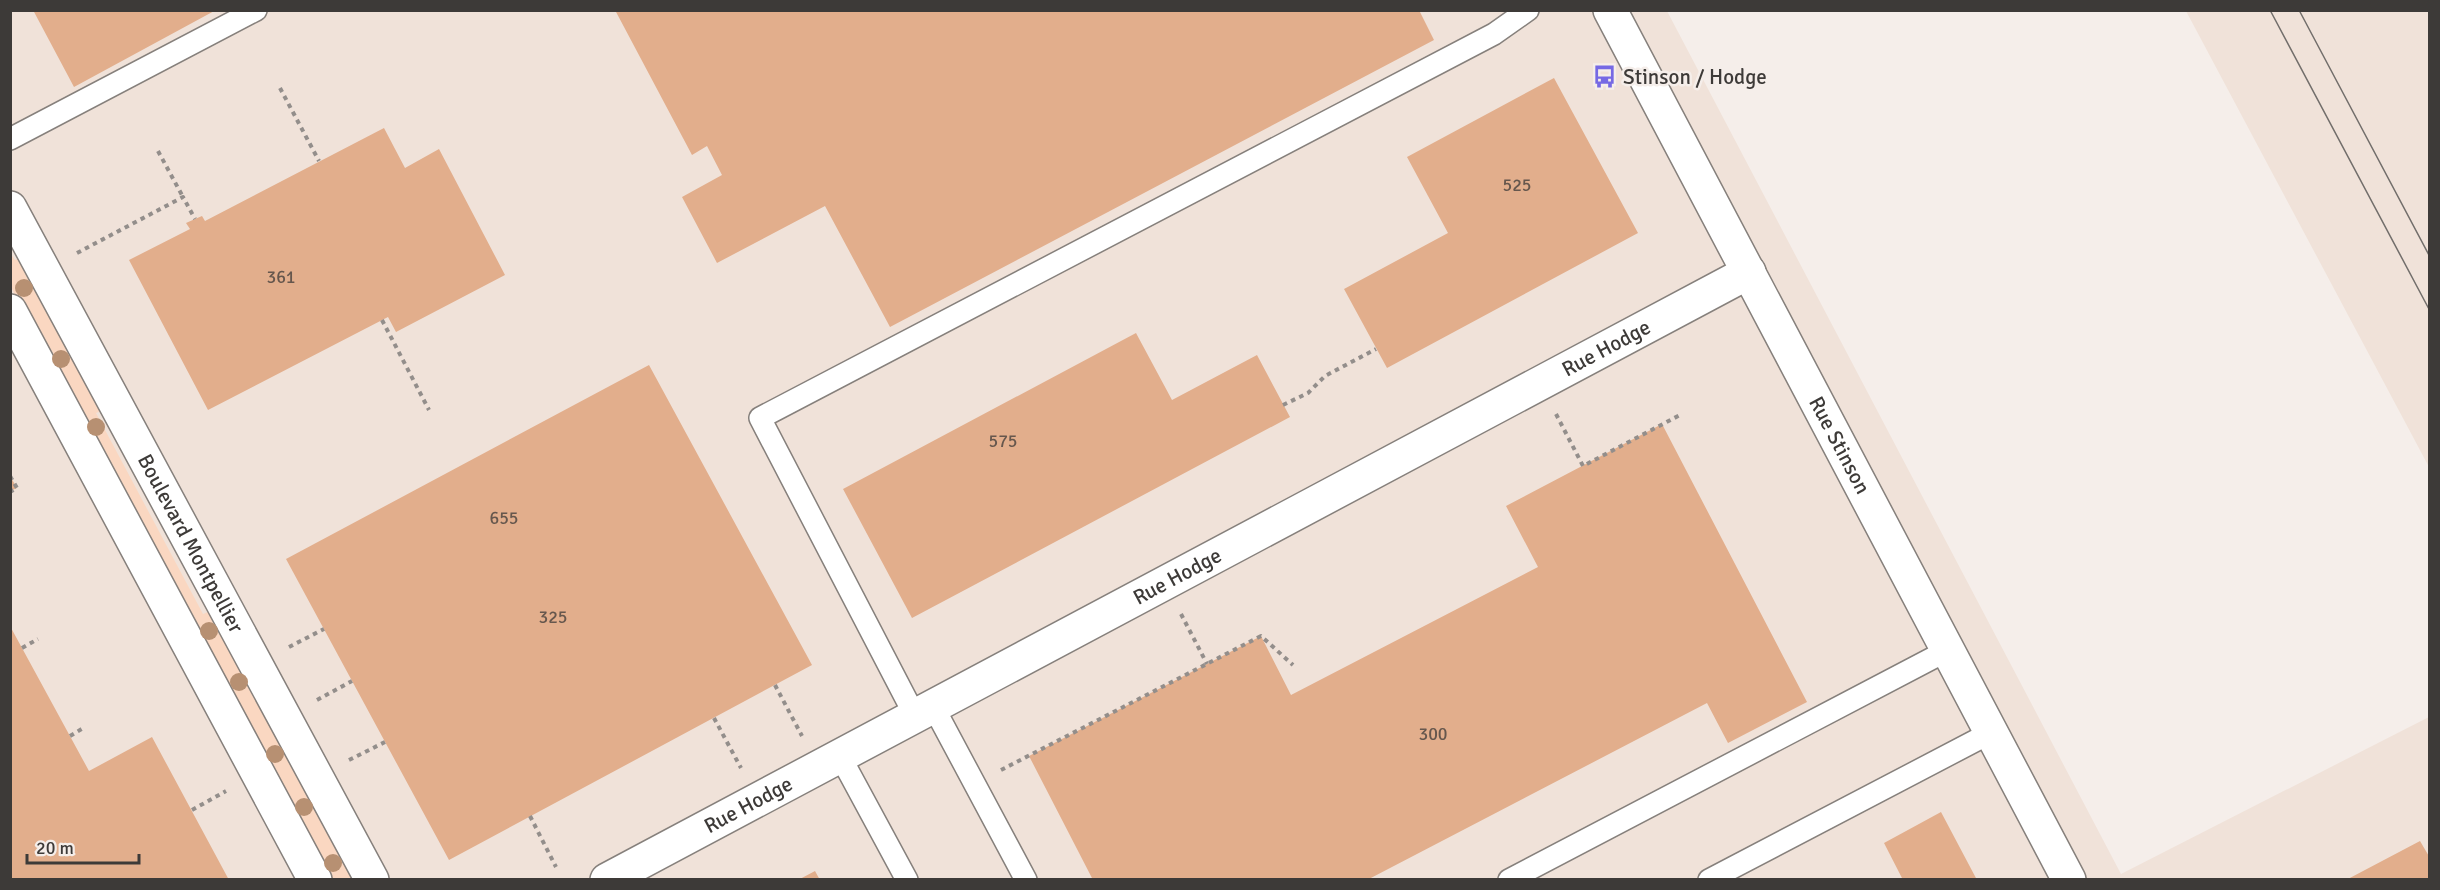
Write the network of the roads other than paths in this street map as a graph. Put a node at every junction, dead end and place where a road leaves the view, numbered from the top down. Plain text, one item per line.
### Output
1 (256, 10) edge
2 (1528, 10) edge
3 (1611, 10) edge
4 (10, 139) edge
5 (10, 208) edge
6 (1749, 272) junction
7 (10, 311) edge
8 (1948, 650) junction
9 (924, 711) junction
10 (1992, 732) junction
11 (840, 756) junction
12 (315, 879) edge
13 (372, 879) edge
14 (607, 879) edge
15 (907, 879) edge
16 (1026, 879) edge
17 (1509, 879) edge
18 (1709, 879) edge
19 (2069, 879) edge

1 - 4 lane
2 - 9 lane
3 - 6 street, Rue Stinson
5 - 13 street, Boulevard Montpellier
6 - 8 street, Rue Stinson
6 - 9 street, Rue Hodge
7 - 12 street
8 - 10 street, Rue Stinson
8 - 17 lane
9 - 11 street, Rue Hodge
9 - 16 lane
10 - 18 lane
10 - 19 street, Rue Stinson
11 - 14 street, Rue Hodge
11 - 15 lane

